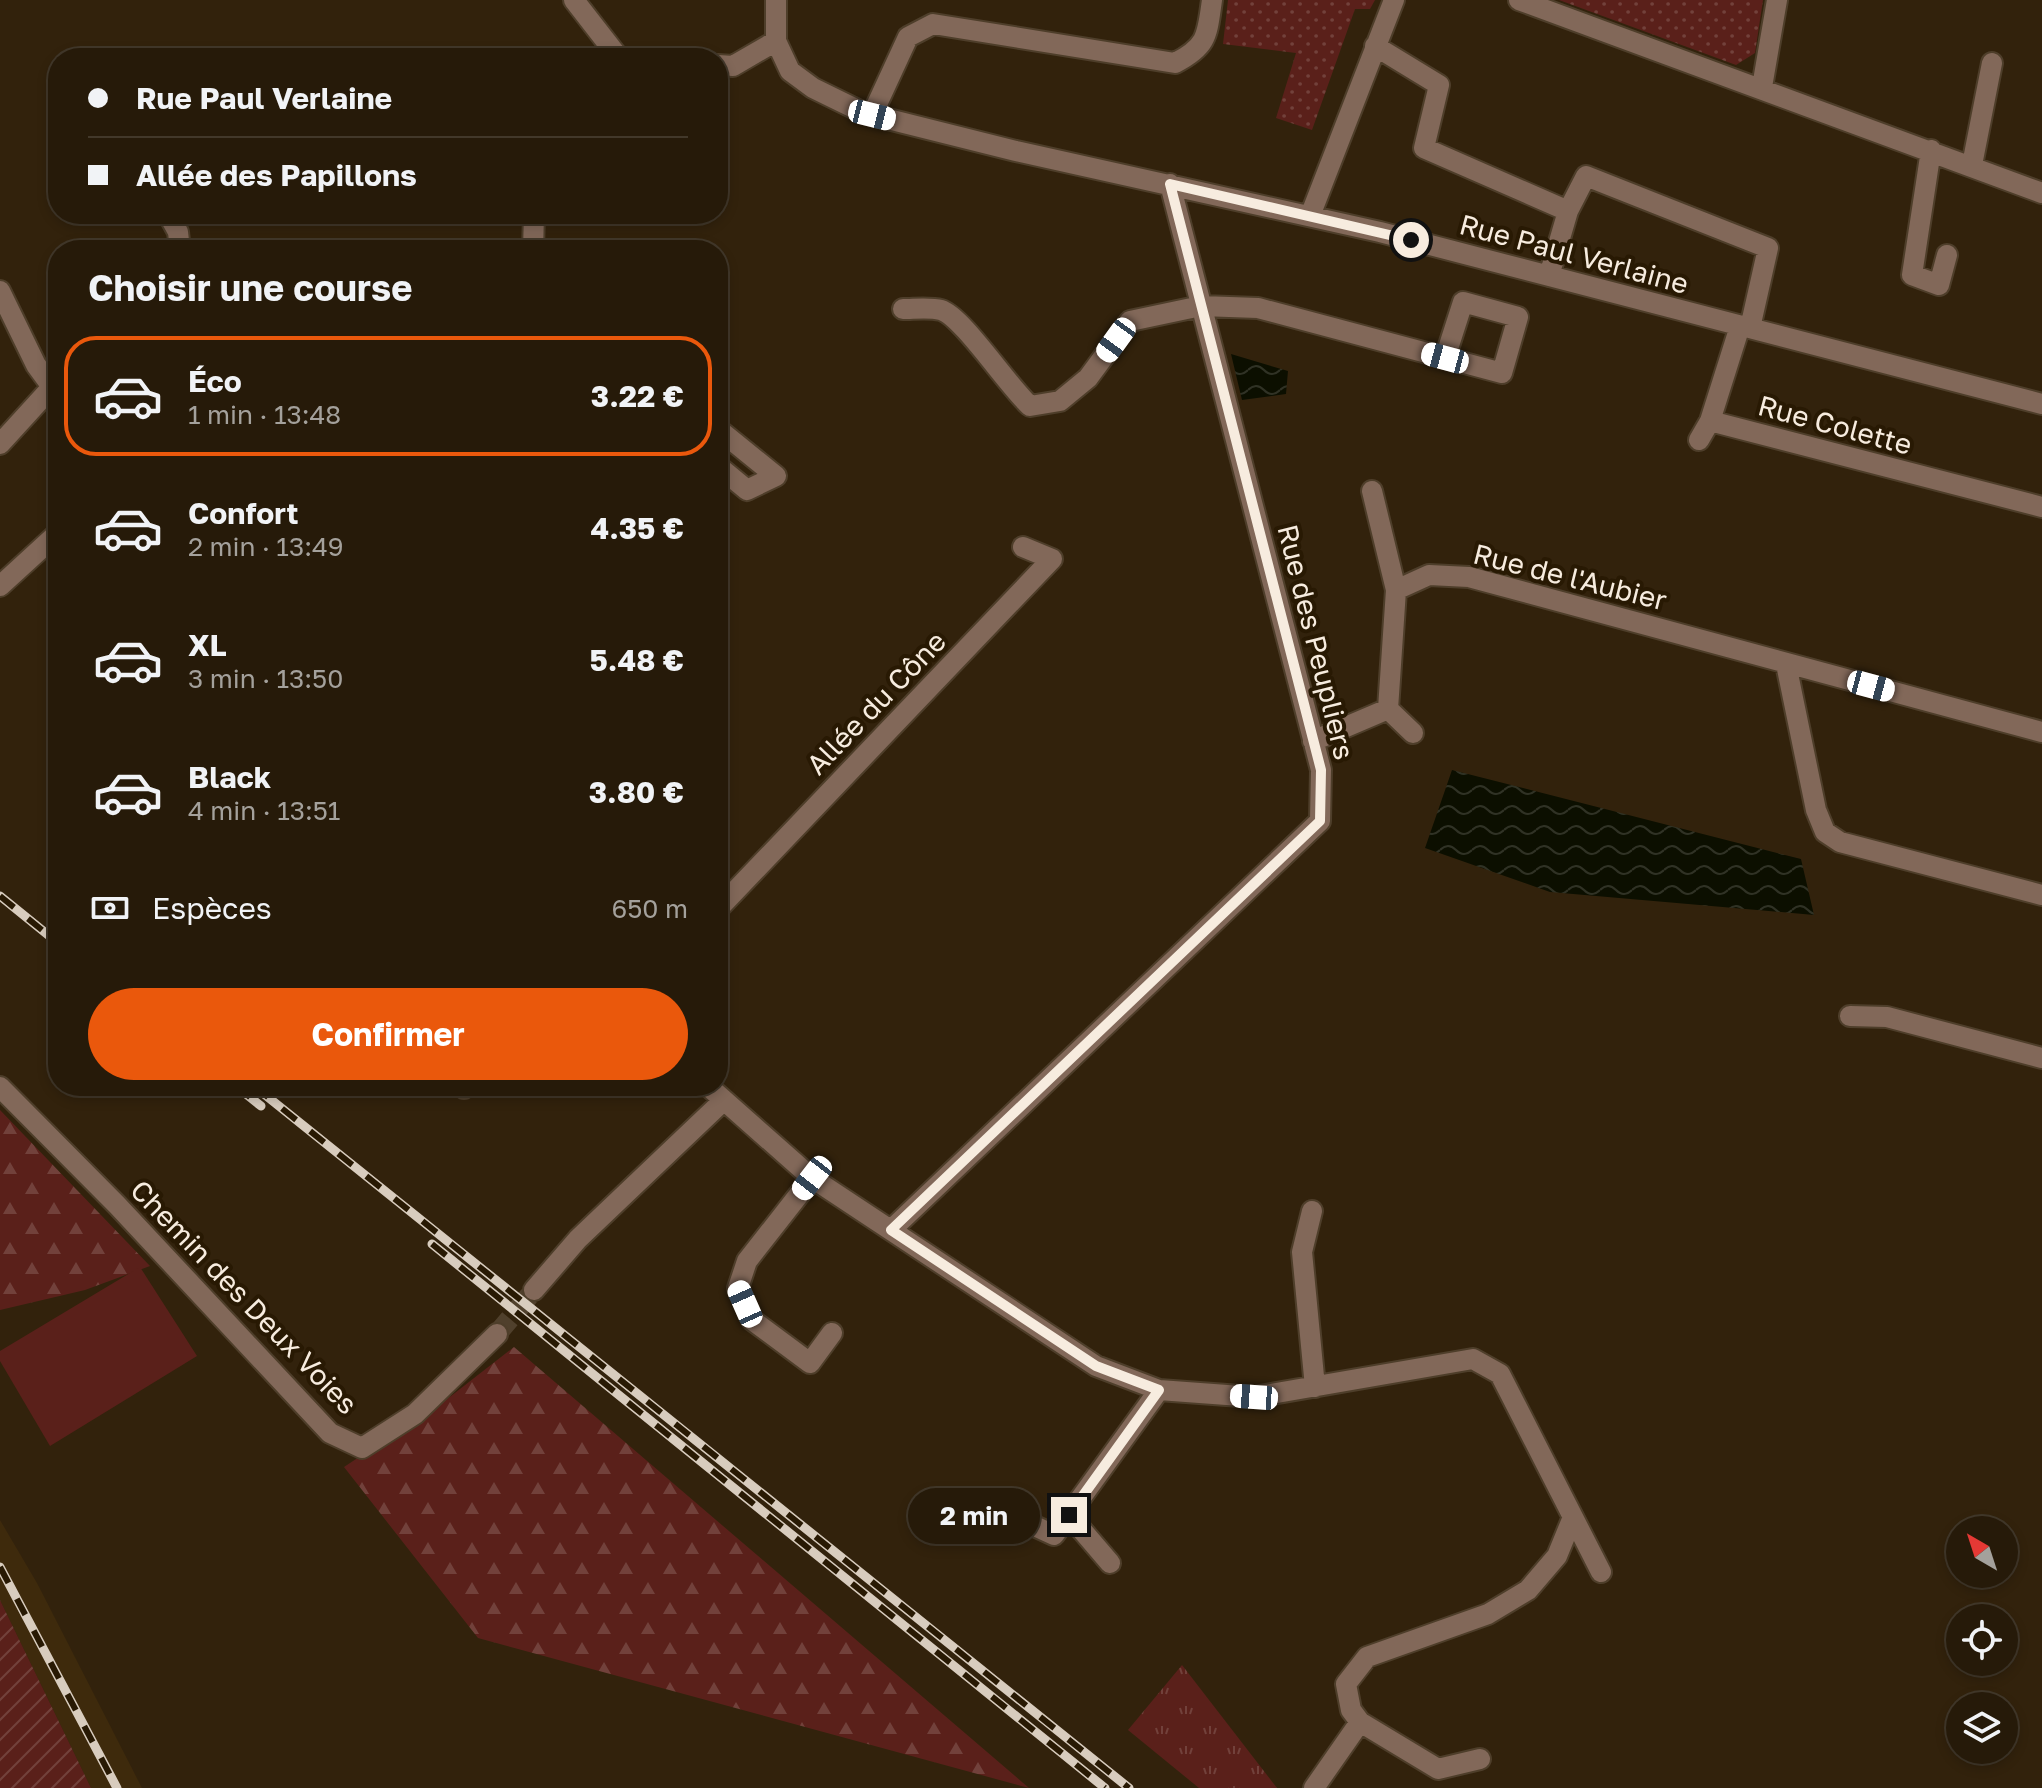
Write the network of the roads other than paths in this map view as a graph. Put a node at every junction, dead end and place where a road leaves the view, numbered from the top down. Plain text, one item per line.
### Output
1 (574, 0) edge
2 (776, 0) edge
3 (1212, 0) edge
4 (1394, 0) edge
5 (1519, 0) edge
6 (1777, 0) edge
7 (776, 41) junction
8 (1375, 46) junction
9 (611, 48) edge
10 (1992, 63) dead end
11 (728, 66) edge
12 (1762, 87) junction
13 (872, 115) junction
14 (1931, 150) junction
15 (1972, 165) junction
16 (1170, 184) junction
17 (2042, 193) edge
18 (1568, 211) junction
19 (1310, 216) junction
20 (1947, 255) dead end
21 (1549, 276) junction
22 (0, 291) edge
23 (1201, 306) junction
24 (903, 309) dead end
25 (1745, 327) junction
26 (1445, 358) dead end
27 (48, 381) edge
28 (48, 398) edge
29 (2042, 404) edge
30 (1710, 421) junction
31 (728, 437) edge
32 (1699, 440) dead end
33 (0, 444) edge
34 (728, 474) edge
35 (1372, 491) dead end
36 (2042, 507) edge
37 (48, 542) edge
38 (1023, 547) dead end
39 (0, 586) edge
40 (1396, 590) junction
41 (1786, 664) junction
42 (1388, 709) junction
43 (2042, 732) edge
44 (1413, 733) dead end
45 (1313, 741) junction
46 (2042, 895) edge
47 (728, 899) edge
48 (1850, 1016) dead end
49 (2042, 1058) edge
50 (0, 1087) edge
51 (718, 1096) edge
52 (723, 1101) junction
53 (812, 1178) junction
54 (1312, 1211) dead end
55 (891, 1230) junction
56 (534, 1290) tunnel mouth
57 (832, 1333) dead end
58 (497, 1334) tunnel mouth
59 (1315, 1387) junction
60 (1159, 1390) junction
61 (1069, 1515) junction
62 (1015, 1517) dead end
63 (1573, 1517) junction
64 (1110, 1563) dead end
65 (1601, 1572) dead end
66 (1360, 1722) junction
67 (1480, 1759) dead end
68 (1314, 1788) edge

1 - 9 street
2 - 7 street
3 - 13 street
4 - 8 street
5 - 12 street
6 - 12 street
7 - 11 street
7 - 13 street, Rue Paul Verlaine
8 - 18 street
8 - 19 street
10 - 15 street
12 - 14 street
13 - 16 street, Rue Paul Verlaine
14 - 15 street
14 - 20 street
15 - 17 street
16 - 19 street, Rue Paul Verlaine
16 - 23 street, Rue des Peupliers
18 - 21 street
18 - 25 street, Rue Colette
19 - 21 street, Rue Paul Verlaine
21 - 25 street, Rue Paul Verlaine
22 - 27 street
23 - 24 street
23 - 26 street
23 - 45 street, Rue des Peupliers
25 - 29 street, Rue Paul Verlaine
25 - 30 street, Rue Colette
28 - 33 street
30 - 32 street
30 - 36 street, Rue Colette
31 - 34 street
35 - 40 street
37 - 39 street
38 - 47 street, Allée du Cône
40 - 41 street, Rue de l'Aubier
40 - 42 street
41 - 43 street, Rue de l'Aubier
41 - 46 street
42 - 44 street
42 - 45 street
45 - 55 street, Rue des Peupliers
48 - 49 street
50 - 58 street, Chemin des Deux Voies
51 - 52 street
52 - 53 street
52 - 56 street
53 - 55 street
53 - 57 street
54 - 59 street
55 - 60 street
59 - 60 street
59 - 63 street
60 - 61 street
61 - 62 street
61 - 64 street
63 - 65 street
63 - 66 street
66 - 67 street
66 - 68 street

